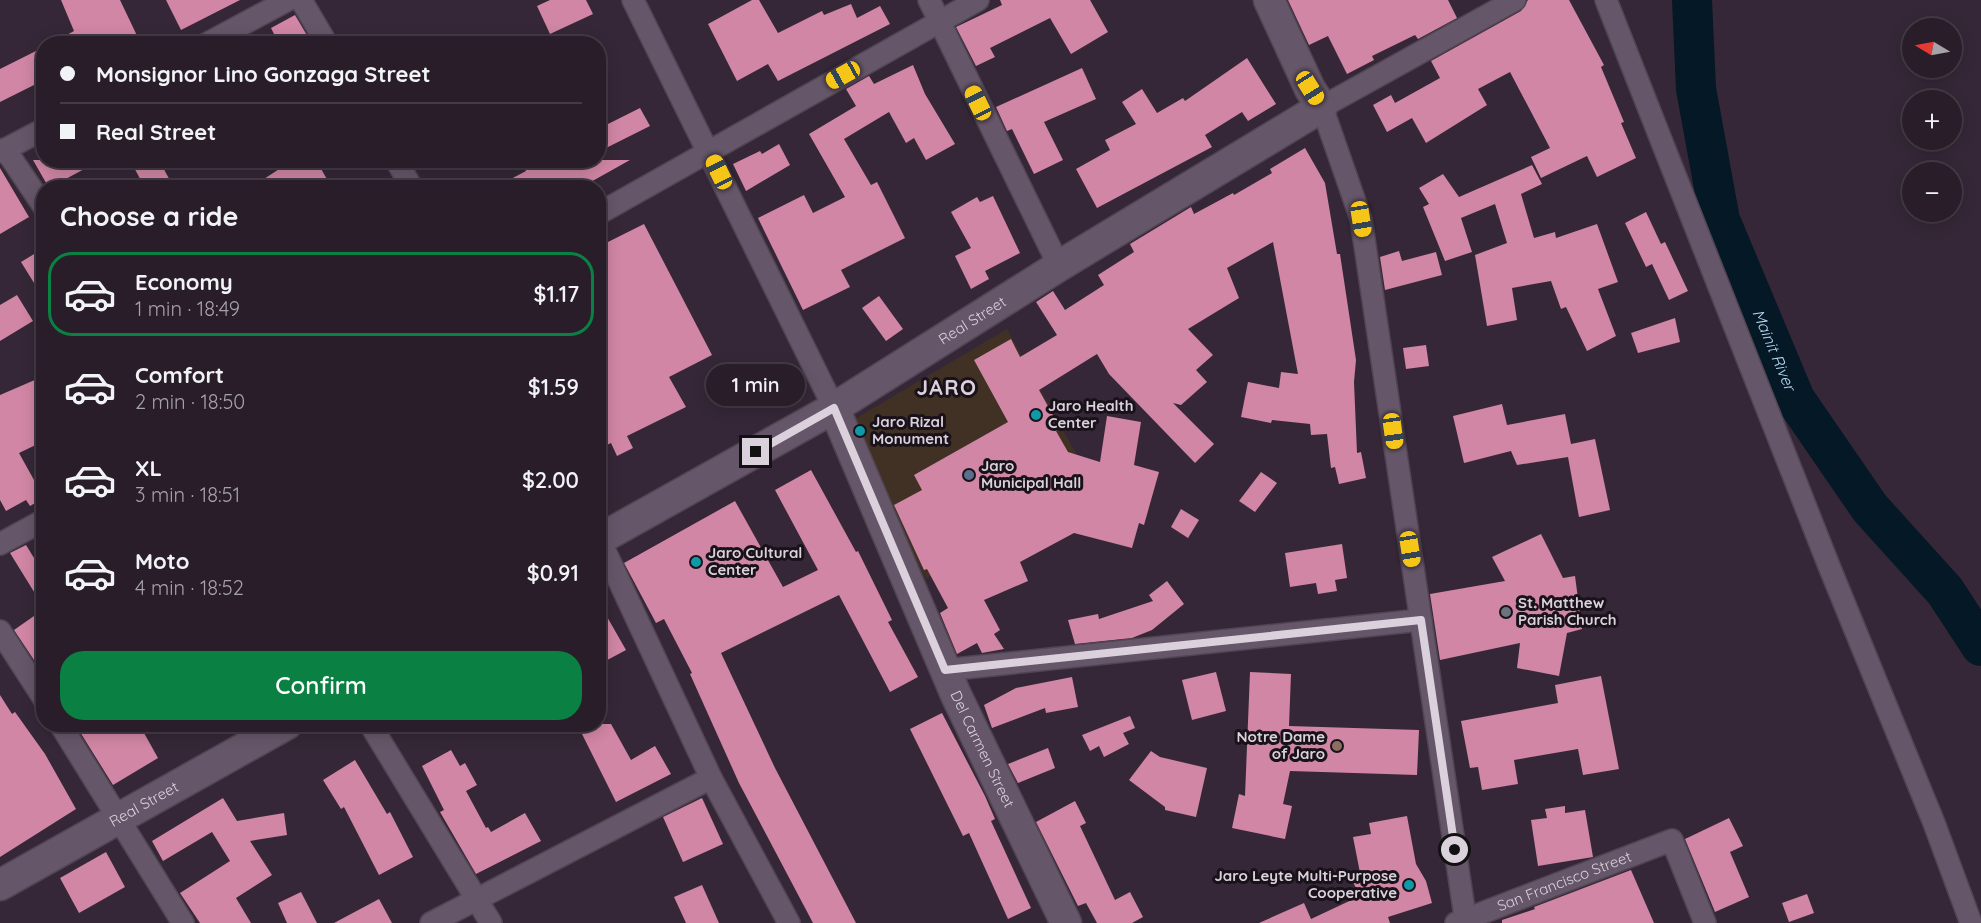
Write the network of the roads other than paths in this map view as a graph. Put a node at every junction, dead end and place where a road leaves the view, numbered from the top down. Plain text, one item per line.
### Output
1 (288, 0) edge
2 (301, 0) edge
3 (633, 0) edge
4 (929, 0) edge
5 (978, 0) edge
6 (1269, 0) edge
7 (1515, 0) edge
8 (1606, 0) edge
9 (1480, 8) edge
10 (938, 21) junction
11 (221, 36) edge
12 (322, 36) edge
13 (1316, 98) junction
14 (36, 133) edge
15 (2, 151) edge
16 (708, 151) junction
17 (36, 196) edge
18 (606, 209) edge
19 (1059, 266) junction
20 (834, 408) junction
21 (36, 524) edge
22 (606, 534) edge
23 (0, 544) edge
24 (606, 553) edge
25 (1421, 620) junction
26 (0, 631) edge
27 (945, 670) junction
28 (36, 687) edge
29 (65, 732) edge
30 (272, 732) edge
31 (375, 732) edge
32 (711, 778) junction
33 (119, 816) junction
34 (0, 885) edge
35 (477, 900) junction
36 (1462, 922) edge
37 (183, 923) edge
38 (431, 923) edge
39 (491, 923) edge
40 (789, 923) edge
41 (1066, 923) edge
42 (1705, 923) edge
43 (1971, 923) edge

1 - 11 street
2 - 12 street
3 - 16 street
4 - 10 street
5 - 10 street
6 - 13 main road
7 - 9 street
8 - 43 street
9 - 13 street
10 - 16 street
10 - 19 street
13 - 19 main road, Real Street
13 - 25 street
14 - 15 street
15 - 17 street
16 - 18 street
16 - 20 street
19 - 20 main road, Real Street
20 - 22 main road, Real Street
20 - 27 main road, Del Carmen Street
21 - 23 street
24 - 32 street
25 - 27 street
25 - 36 street
26 - 28 street
27 - 41 main road, Del Carmen Street
29 - 33 street
30 - 33 main road, Real Street
31 - 35 street
32 - 35 street
32 - 40 street
33 - 34 main road, Real Street
33 - 37 street
35 - 38 street
35 - 39 street
36 - 42 street, San Francisco Street

